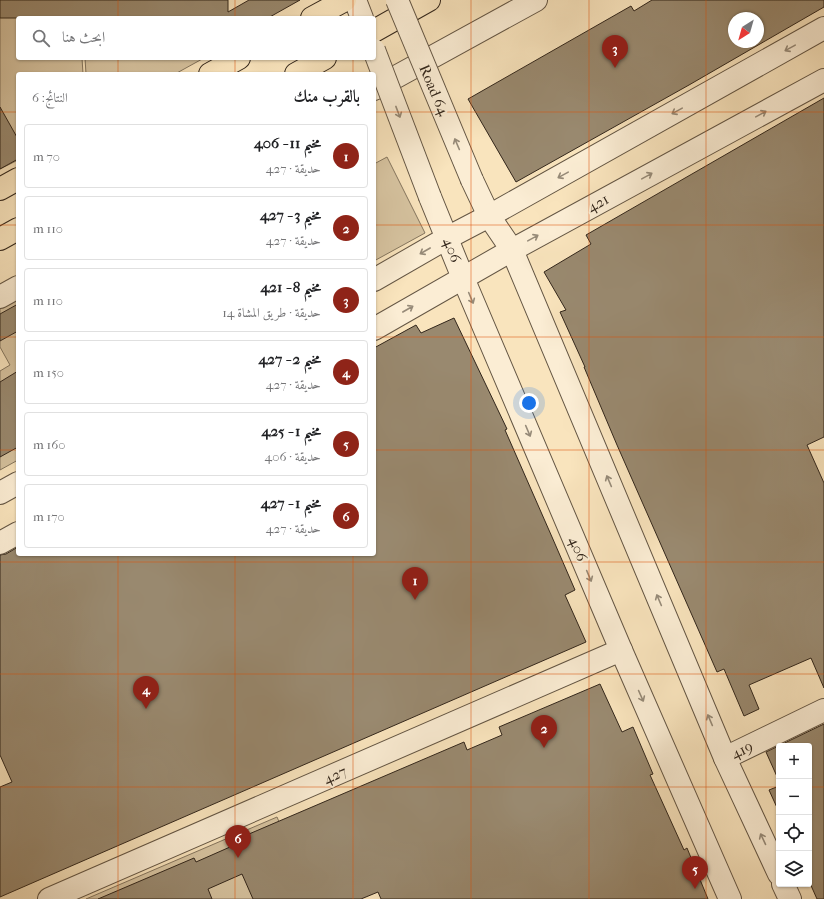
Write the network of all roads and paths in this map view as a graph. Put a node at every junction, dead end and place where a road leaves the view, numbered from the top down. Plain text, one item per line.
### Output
1 (345, 0) edge
2 (355, 0) edge
3 (397, 0) edge
4 (429, 0) edge
5 (536, 0) edge
6 (316, 16) edge
7 (361, 16) edge
8 (824, 28) edge
9 (376, 30) edge
10 (376, 55) edge
11 (235, 60) edge
12 (321, 60) edge
13 (214, 72) edge
14 (300, 72) edge
15 (824, 80) edge
16 (376, 88) edge
17 (16, 180) edge
18 (0, 189) edge
19 (489, 216) junction
20 (16, 230) edge
21 (447, 238) junction
22 (0, 239) edge
23 (512, 250) junction
24 (463, 278) junction
25 (376, 279) edge
26 (16, 288) edge
27 (0, 297) edge
28 (376, 327) edge
29 (16, 484) edge
30 (0, 493) edge
31 (16, 534) edge
32 (0, 543) edge
33 (621, 650) junction
34 (824, 710) edge
35 (725, 758) junction
36 (776, 868) edge
37 (784, 887) edge
38 (49, 899) edge
39 (730, 899) edge
40 (790, 899) edge

1 - 6 main road
2 - 7 street
19 -> 3 street, Road 64, bridge
4 - 9 main road
5 - 16 street
8 -> 19 street
10 -> 21 street, 406, bridge
11 - 13 main road
12 - 14 main road
23 -> 15 street, 421
17 - 18 main road
19 - 21 street
19 - 23 street
20 - 22 main road
21 - 24 street, 406
21 -> 25 street
23 - 24 street, 421
35 -> 23 street
28 -> 24 street, 421
24 -> 33 street, 406
26 - 27 street
29 - 30 street
31 - 32 street
33 - 38 street, 427
33 -> 39 street, 406
34 - 35 street, 419
36 -> 35 street
37 - 40 street

